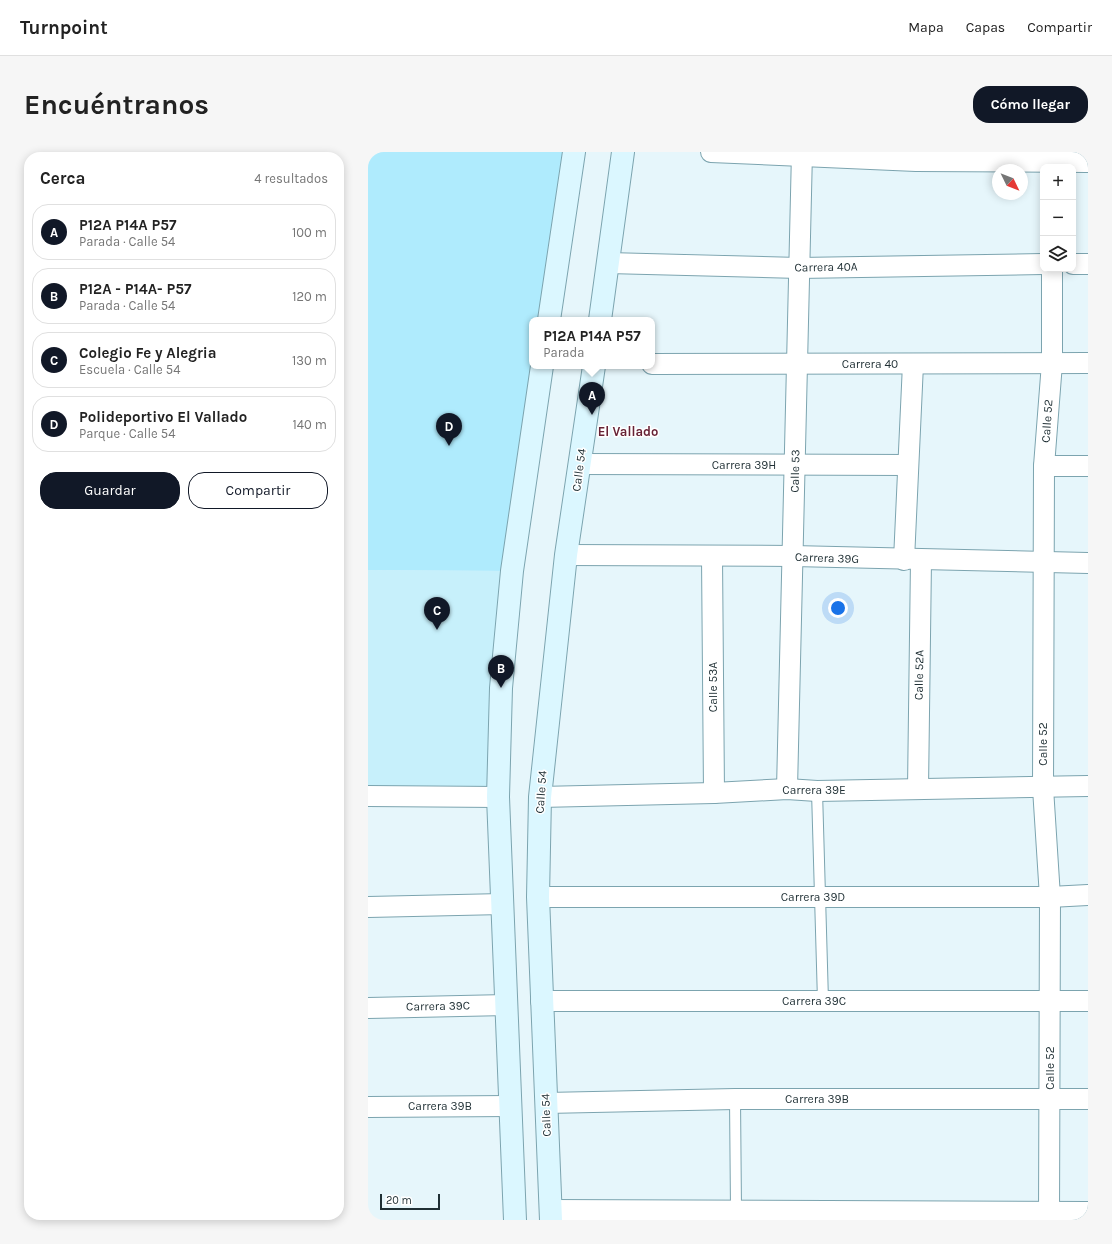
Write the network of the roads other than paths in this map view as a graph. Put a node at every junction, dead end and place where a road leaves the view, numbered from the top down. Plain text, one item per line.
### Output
1 (574, 152) edge
2 (623, 152) edge
3 (711, 152) edge
4 (802, 154) edge
5 (1052, 160) edge
6 (1088, 162) edge
7 (608, 263) junction
8 (1040, 264) edge
9 (1076, 264) edge
10 (1088, 264) edge
11 (799, 268) junction
12 (1052, 272) edge
13 (549, 317) edge
14 (600, 317) edge
15 (1052, 363) junction
16 (1088, 363) edge
17 (655, 364) edge
18 (797, 364) junction
19 (913, 364) junction
20 (542, 369) edge
21 (594, 369) edge
22 (580, 464) junction
23 (795, 465) junction
24 (908, 466) junction
25 (1044, 466) junction
26 (1088, 466) edge
27 (566, 555) junction
28 (793, 556) junction
29 (712, 557) junction
30 (912, 560) junction
31 (1044, 562) junction
32 (1088, 563) edge
33 (1088, 786) edge
34 (1043, 788) junction
35 (788, 789) junction
36 (918, 789) junction
37 (816, 791) junction
38 (714, 793) junction
39 (368, 796) edge
40 (498, 797) junction
41 (540, 797) junction
42 (1088, 895) edge
43 (538, 897) junction
44 (821, 897) junction
45 (1050, 897) junction
46 (503, 904) junction
47 (368, 907) edge
48 (541, 1001) junction
49 (823, 1001) junction
50 (1050, 1001) junction
51 (1088, 1001) edge
52 (507, 1005) junction
53 (368, 1008) edge
54 (735, 1099) junction
55 (1050, 1099) junction
56 (1088, 1099) edge
57 (546, 1103) junction
58 (511, 1106) junction
59 (368, 1107) edge
60 (736, 1210) junction
61 (1088, 1212) edge
62 (550, 1215) edge
63 (811, 1215) edge
64 (1049, 1216) edge
65 (515, 1220) edge

1 - 13 main road
2 - 7 main road
3 - 4 street
4 - 5 street
4 - 11 street, Calle 53
5 - 6 street
7 - 11 street, Carrera 40A
7 - 14 main road
8 - 11 street, Carrera 40A
9 - 10 street
11 - 18 street, Calle 53
12 - 15 street, Calle 52
15 - 16 street, Carrera 40
15 - 19 street, Carrera 40
15 - 25 street, Calle 52
17 - 18 street, Carrera 40
18 - 19 street, Carrera 40
18 - 23 street, Calle 53
19 - 24 street, Calle 52A
20 - 40 main road
21 - 22 main road, Calle 54
22 - 23 street, Carrera 39H
22 - 27 main road, Calle 54
23 - 24 street, Carrera 39H
23 - 28 street, Calle 53
24 - 30 street, Calle 52A
25 - 26 street
25 - 31 street, Calle 52
27 - 29 street, Carrera 39G
27 - 41 main road, Calle 54
28 - 29 street, Carrera 39G
28 - 30 street, Carrera 39G
28 - 35 street, Calle 53
29 - 38 street, Calle 53A
30 - 31 street, Carrera 39G
30 - 36 street, Calle 52A
31 - 32 street, Carrera 39G
31 - 34 street, Calle 52
33 - 34 street, Carrera 39E
34 - 36 street, Carrera 39E
34 - 45 street, Calle 52
35 - 37 street, Carrera 39E
35 - 38 street, Carrera 39E
36 - 37 street, Carrera 39E
37 - 44 lane
38 - 41 street, Carrera 39E
39 - 40 street
40 - 46 main road
41 - 43 main road, Calle 54
42 - 45 street, Carrera 39D
43 - 44 street, Carrera 39D
43 - 48 main road, Calle 54
44 - 45 street, Carrera 39D
44 - 49 lane
45 - 50 street, Calle 52
46 - 47 street
46 - 52 main road
48 - 49 street, Carrera 39C
48 - 57 main road, Calle 54
49 - 50 street, Carrera 39C
50 - 51 street, Carrera 39C
50 - 55 street, Calle 52
52 - 53 street, Carrera 39C
52 - 58 main road
54 - 55 street, Carrera 39B
54 - 57 street, Carrera 39B
54 - 60 lane
55 - 56 street, Carrera 39B
55 - 64 street, Calle 52
57 - 62 main road, Calle 54
58 - 59 street, Carrera 39B
58 - 65 main road
60 - 62 street
60 - 63 street
61 - 64 street
63 - 64 street

